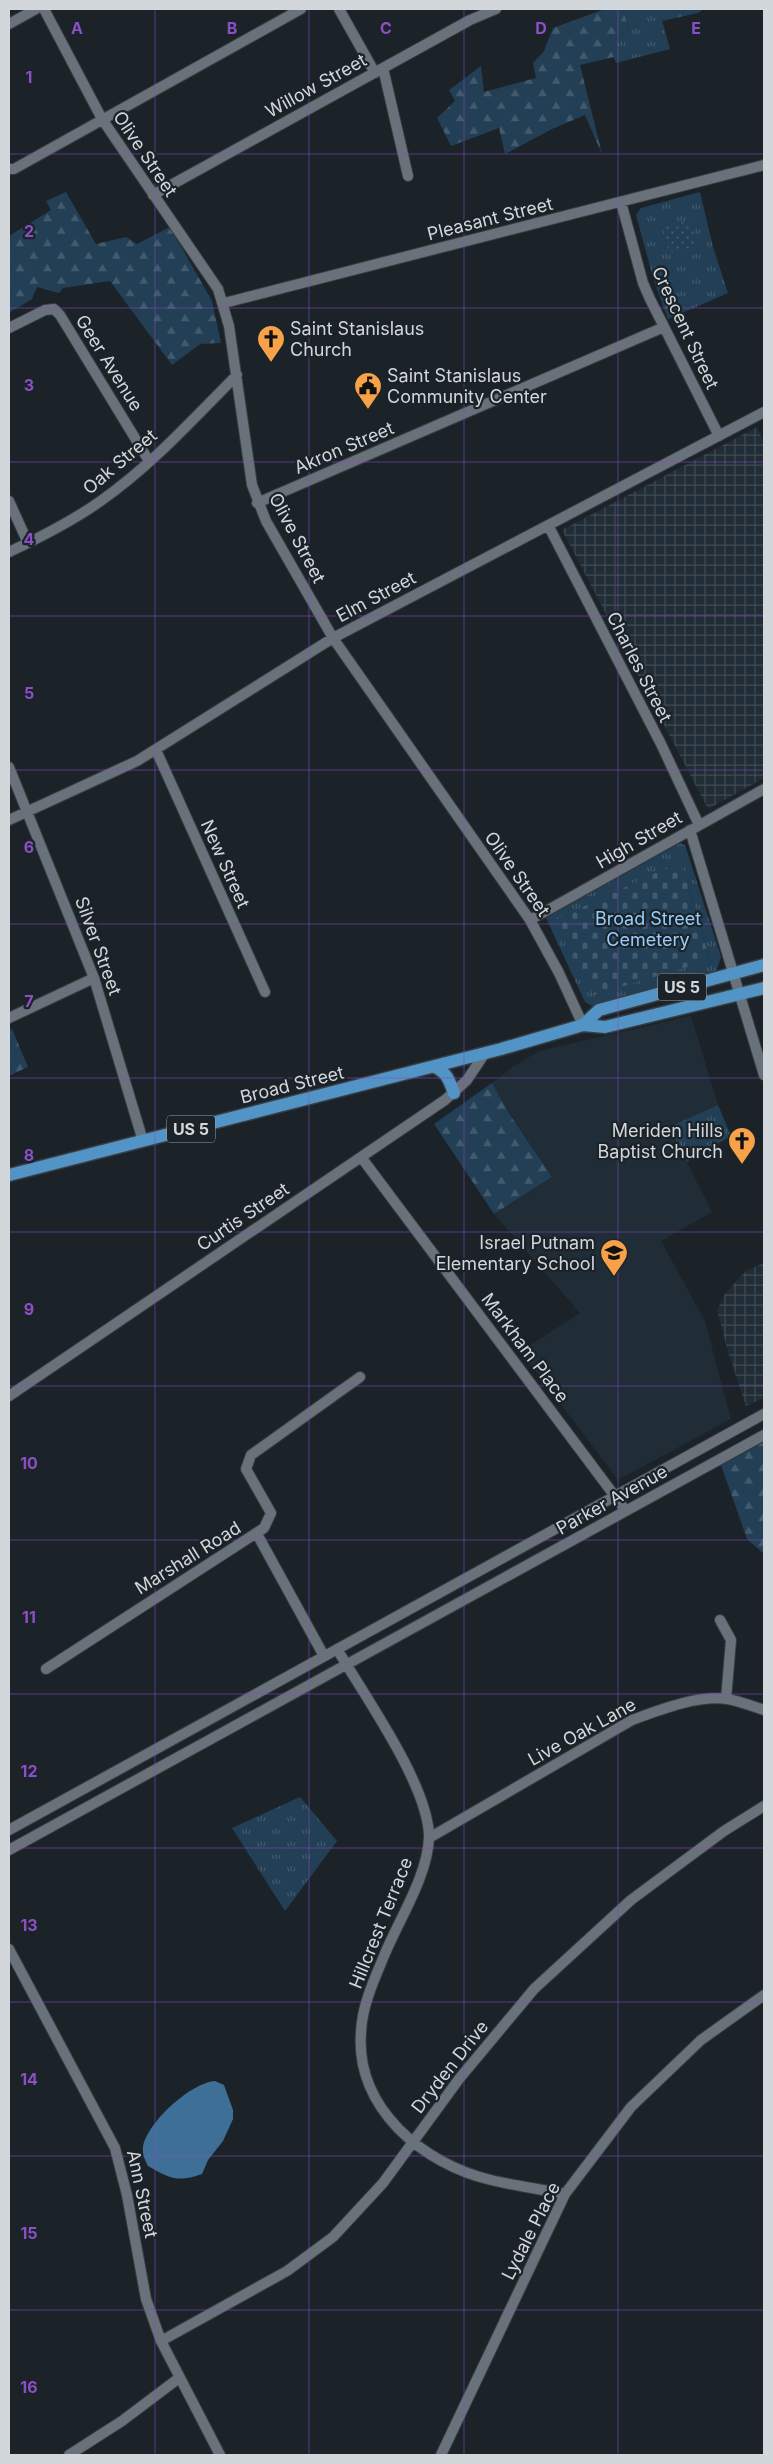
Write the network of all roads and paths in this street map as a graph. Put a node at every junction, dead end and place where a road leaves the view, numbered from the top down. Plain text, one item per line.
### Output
1 (36, 9) edge
2 (44, 9) edge
3 (301, 9) edge
4 (339, 9) edge
5 (496, 9) edge
6 (9, 24) edge
7 (379, 70) junction
8 (102, 120) junction
9 (764, 165) edge
10 (9, 169) edge
11 (408, 176) dead end
12 (153, 195) junction
13 (620, 202) junction
14 (224, 303) junction
15 (664, 327) junction
16 (9, 328) edge
17 (237, 376) junction
18 (764, 412) edge
19 (719, 436) junction
20 (149, 461) junction
21 (9, 501) edge
22 (257, 503) junction
23 (548, 526) junction
24 (28, 543) junction
25 (9, 552) edge
26 (333, 638) junction
27 (156, 750) junction
28 (9, 767) edge
29 (764, 789) edge
30 (27, 811) junction
31 (9, 820) edge
32 (699, 825) junction
33 (690, 830) junction
34 (530, 920) junction
35 (764, 965) edge
36 (733, 973) junction
37 (94, 978) junction
38 (764, 988) edge
39 (265, 992) dead end
40 (739, 994) junction
41 (9, 1018) edge
42 (583, 1025) junction
43 (485, 1054) junction
44 (434, 1067) junction
45 (764, 1075) edge
46 (454, 1093) junction
47 (143, 1141) junction
48 (361, 1157) junction
49 (9, 1175) edge
50 (360, 1377) dead end
51 (9, 1396) edge
52 (764, 1414) edge
53 (745, 1425) junction
54 (764, 1435) edge
55 (754, 1441) junction
56 (615, 1496) junction
57 (626, 1511) junction
58 (257, 1534) junction
59 (477, 1572) junction
60 (486, 1588) junction
61 (720, 1620) dead end
62 (337, 1649) junction
63 (324, 1656) junction
64 (346, 1665) junction
65 (46, 1669) dead end
66 (726, 1699) junction
67 (764, 1710) edge
68 (214, 1717) junction
69 (222, 1733) junction
70 (93, 1783) junction
71 (102, 1799) junction
72 (764, 1806) edge
73 (9, 1830) edge
74 (429, 1838) junction
75 (9, 1850) edge
76 (9, 1949) edge
77 (764, 1995) edge
78 (412, 2143) junction
79 (565, 2194) junction
80 (161, 2341) junction
81 (180, 2378) junction
82 (69, 2455) edge
83 (220, 2455) edge
84 (441, 2455) edge

1 - 6 street
2 - 8 street, Olive Street
3 - 8 street
4 - 7 street
5 - 7 street, Willow Street
7 - 11 street
7 - 12 street, Willow Street
8 - 10 street
8 - 12 street, Olive Street
9 - 13 street, Pleasant Street
12 - 14 street, Olive Street
13 - 14 street, Pleasant Street
13 - 15 street, Crescent Street
14 - 17 street, Olive Street
15 - 19 street, Crescent Street
15 - 22 street, Akron Street
16 - 20 street, Geer Avenue
17 - 20 street, Oak Street
17 - 22 street, Olive Street
18 - 19 street, Elm Street
19 - 23 street, Elm Street
20 - 24 street, Oak Street
21 - 24 street
22 - 26 street, Olive Street
23 - 26 street, Elm Street
23 - 32 street, Charles Street
24 - 25 street, Oak Street
26 - 27 street, Elm Street
26 - 34 street, Olive Street
27 - 30 street, Elm Street
27 - 39 street, New Street
28 - 30 street, Silver Street
29 - 32 street, High Street
30 - 31 street, Elm Street
30 - 37 street, Silver Street
32 - 33 street, High Street
33 - 34 street, High Street
33 - 36 street
34 - 42 street, Olive Street
35 - 36 main road, Broad Street / US 5
36 - 40 street
36 - 42 main road, Broad Street / US 5
37 - 41 street
37 - 47 street, Silver Street
38 - 40 main road, Broad Street / US 5
40 - 42 main road, Broad Street / US 5
40 - 45 street
42 - 43 main road, Broad Street / US 5
43 - 44 main road, Broad Street / US 5
43 - 46 street, Curtis Street
44 - 46 main road
44 - 47 main road, Broad Street / US 5
46 - 48 street, Curtis Street
47 - 49 main road, Broad Street / US 5
48 - 51 street, Curtis Street
48 - 56 street, Markham Place
50 - 58 street
52 - 53 street, Parker Avenue
53 - 55 street
53 - 56 street, Parker Avenue
54 - 55 street, Parker Avenue
55 - 57 street, Parker Avenue
56 - 57 street, Markham Place
56 - 59 street, Parker Avenue
57 - 60 street, Parker Avenue
58 - 63 street, Marshall Road
58 - 65 street, Marshall Road
59 - 60 street
59 - 62 street, Parker Avenue
60 - 64 street, Parker Avenue
61 - 66 street
62 - 63 street, Parker Avenue
62 - 64 street, Hillcrest Terrace
63 - 68 street, Parker Avenue
64 - 69 street, Parker Avenue
64 - 74 street, Hillcrest Terrace
66 - 67 street, Live Oak Lane
66 - 74 street, Live Oak Lane
68 - 69 street
68 - 70 street, Parker Avenue
69 - 71 street, Parker Avenue
70 - 71 street
70 - 73 street, Parker Avenue
71 - 75 street, Parker Avenue
72 - 78 street, Dryden Drive
74 - 78 street, Hillcrest Terrace
76 - 80 street, Ann Street
77 - 79 street, Lydale Place
78 - 79 street, Hillcrest Terrace
78 - 80 street, Dryden Drive
79 - 84 street, Lydale Place
80 - 81 street, Ann Street
81 - 82 street
81 - 83 street, Ann Street

